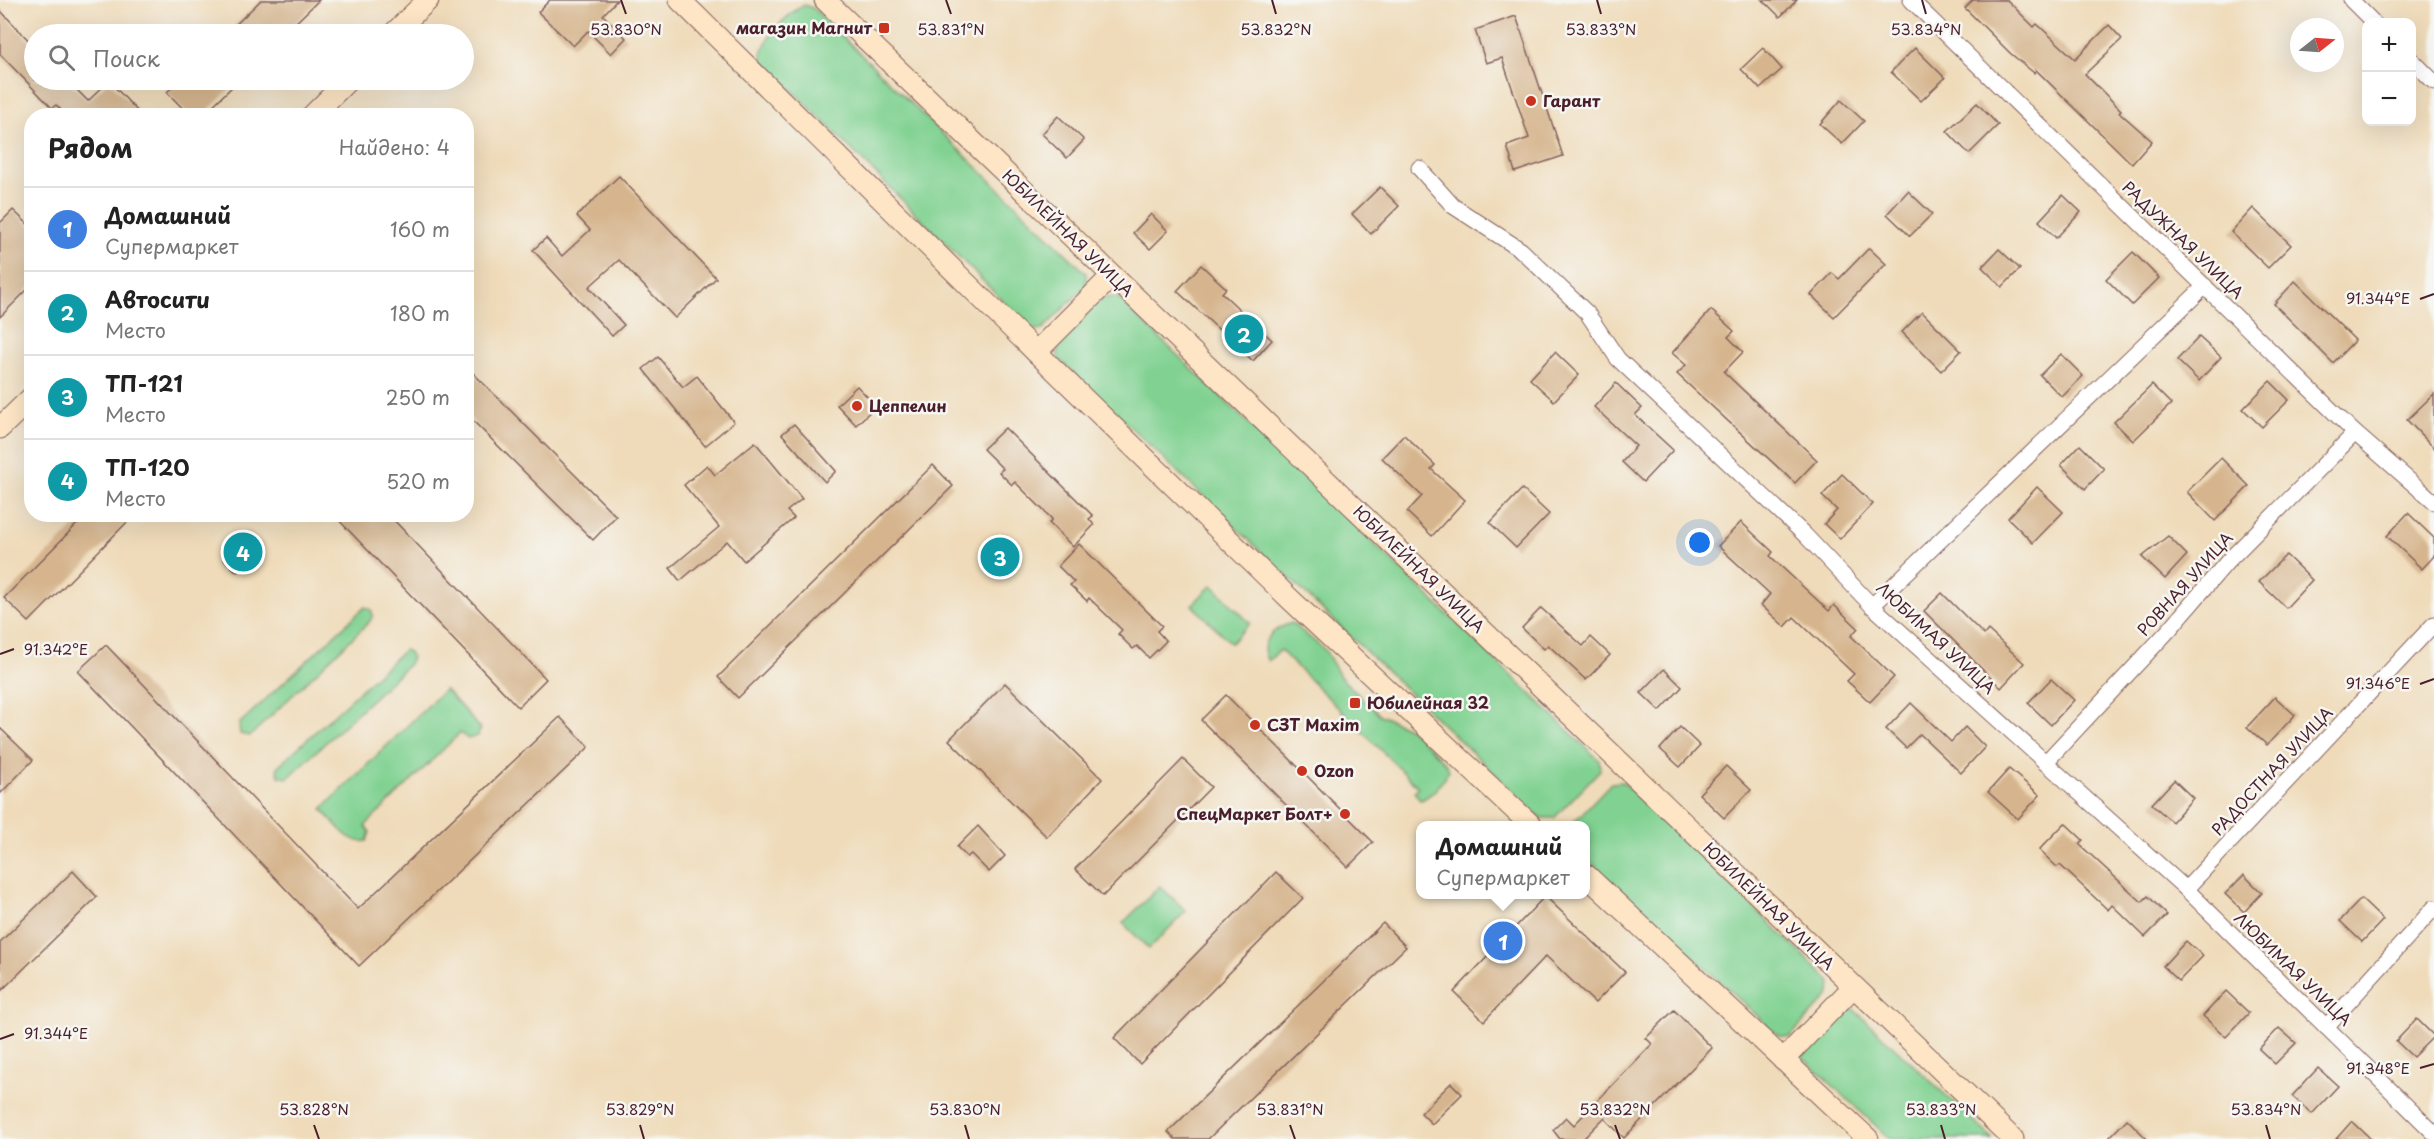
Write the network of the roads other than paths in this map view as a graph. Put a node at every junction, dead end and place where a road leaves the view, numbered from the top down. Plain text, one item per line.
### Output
1 (428, 0) edge
2 (680, 0) edge
3 (825, 0) edge
4 (1911, 0) edge
5 (2351, 0) edge
6 (2369, 18) edge
7 (403, 24) edge
8 (2416, 64) edge
9 (2434, 82) edge
10 (338, 90) edge
11 (320, 108) edge
12 (1419, 168) dead end
13 (1112, 276) junction
14 (2205, 286) junction
15 (1036, 352) junction
16 (24, 405) edge
17 (0, 428) edge
18 (2355, 433) junction
19 (2434, 502) edge
20 (1872, 606) junction
21 (2434, 624) edge
22 (2045, 763) junction
23 (1528, 821) edge
24 (1590, 879) edge
25 (2186, 890) junction
26 (2434, 908) edge
27 (1852, 987) junction
28 (2326, 1027) junction
29 (1783, 1060) junction
30 (2434, 1133) edge
31 (1868, 1139) edge
32 (2013, 1139) edge

1 - 7 main road
2 - 15 main road
3 - 13 main road, ЮБИЛЕЙНАЯ УЛИЦА
4 - 14 street, РАДУЖНАЯ УЛИЦА
5 - 6 street
8 - 9 street
10 - 11 main road
12 - 20 street, ЛЮБИМАЯ УЛИЦА
13 - 15 main road
13 - 27 main road, ЮБИЛЕЙНАЯ УЛИЦА
14 - 18 street, РАДУЖНАЯ УЛИЦА
14 - 20 street
15 - 23 main road
16 - 17 main road
18 - 19 street, РАДУЖНАЯ УЛИЦА
18 - 22 street, РОВНАЯ УЛИЦА
20 - 22 street, ЛЮБИМАЯ УЛИЦА
21 - 25 street, РАДОСТНАЯ УЛИЦА
22 - 25 street, ЛЮБИМАЯ УЛИЦА
24 - 29 main road
25 - 28 street, ЛЮБИМАЯ УЛИЦА
26 - 28 street
27 - 29 main road
27 - 32 main road, ЮБИЛЕЙНАЯ УЛИЦА
28 - 30 street, ЛЮБИМАЯ УЛИЦА
29 - 31 main road

